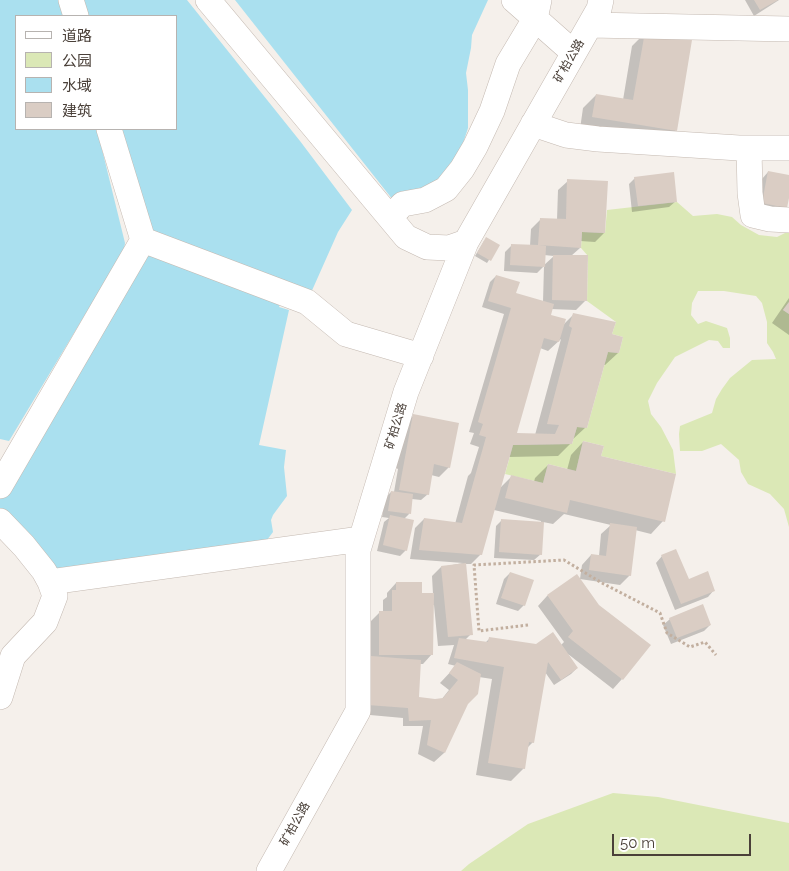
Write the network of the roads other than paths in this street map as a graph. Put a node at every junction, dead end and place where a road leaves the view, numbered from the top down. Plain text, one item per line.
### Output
1 (71, 0) edge
2 (208, 0) edge
3 (514, 0) edge
4 (601, 0) edge
5 (537, 10) edge
6 (76, 15) edge
7 (590, 25) junction
8 (789, 29) edge
9 (574, 53) junction
10 (533, 124) junction
11 (109, 130) edge
12 (749, 148) junction
13 (789, 148) edge
14 (467, 161) junction
15 (494, 192) junction
16 (390, 217) junction
17 (789, 220) edge
18 (143, 240) junction
19 (466, 242) junction
20 (421, 356) junction
21 (10, 448) edge
22 (0, 486) edge
23 (0, 522) edge
24 (361, 539) junction
25 (50, 582) junction
26 (0, 697) edge
27 (269, 871) edge

1 - 6 street
2 - 16 street
3 - 5 street
4 - 7 street, 矿柏公路
5 - 9 street
5 - 14 street
7 - 8 street
7 - 9 street, 矿柏公路
9 - 10 street, 矿柏公路
10 - 12 street
10 - 15 street, 矿柏公路
11 - 18 street
12 - 13 street
12 - 17 street
14 - 15 street
14 - 16 street
15 - 19 street, 矿柏公路
16 - 19 street
18 - 20 street
18 - 21 street
19 - 20 street, 矿柏公路
20 - 24 street, 矿柏公路
21 - 22 street
23 - 25 street
24 - 25 street
24 - 27 street, 矿柏公路
25 - 26 street

